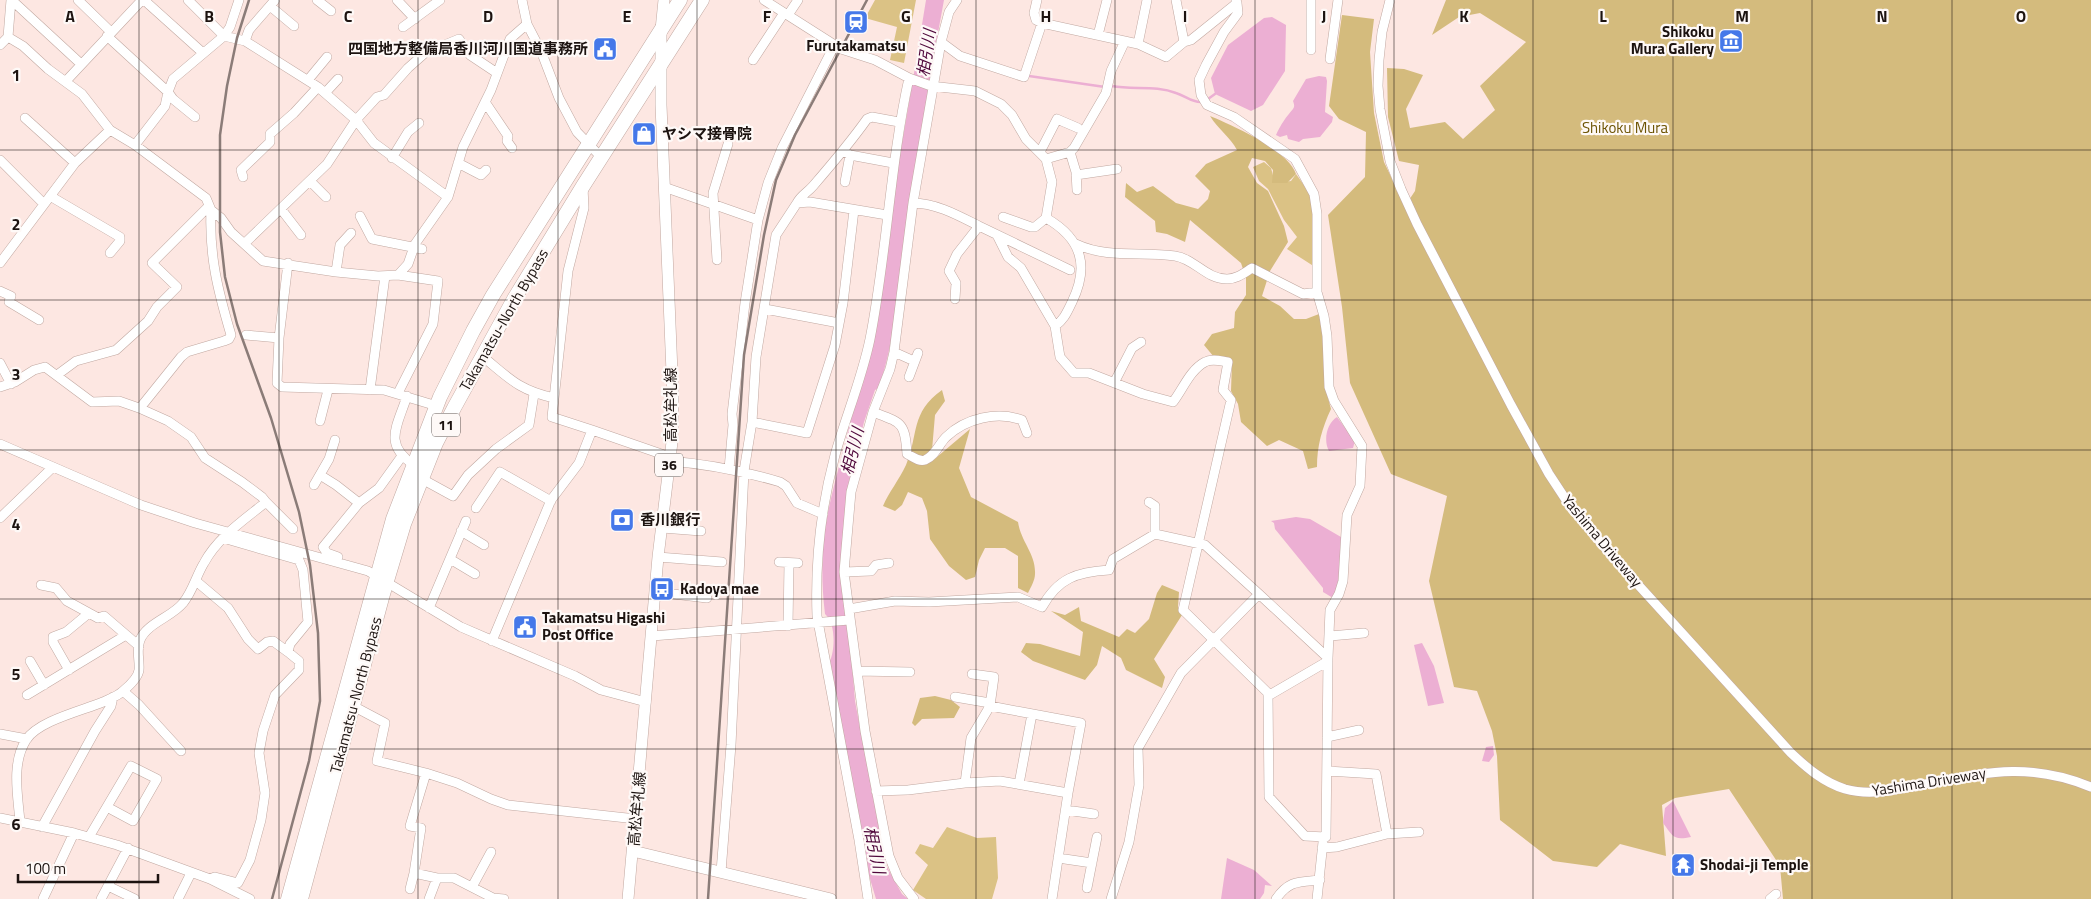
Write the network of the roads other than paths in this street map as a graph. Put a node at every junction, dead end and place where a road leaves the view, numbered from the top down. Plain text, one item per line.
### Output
1 (78, 0) edge
2 (143, 0) edge
3 (188, 0) edge
4 (239, 0) edge
5 (317, 0) edge
6 (397, 0) edge
7 (440, 0) edge
8 (522, 0) edge
9 (664, 0) edge
10 (680, 0) edge
11 (702, 0) edge
12 (764, 0) edge
13 (798, 0) edge
14 (949, 0) edge
15 (957, 0) edge
16 (1037, 0) edge
17 (1107, 0) edge
18 (1147, 0) edge
19 (1176, 0) edge
20 (1311, 0) edge
21 (1338, 0) edge
22 (1390, 0) edge
23 (15, 1) edge
24 (1236, 2) edge
25 (272, 3) edge
26 (331, 11) dead end
27 (949, 12) junction
28 (786, 14) junction
29 (415, 18) junction
30 (1042, 23) junction
31 (527, 24) junction
32 (294, 26) dead end
33 (403, 27) dead end
34 (661, 30) junction
35 (109, 34) junction
36 (1098, 35) junction
37 (224, 36) junction
38 (8, 38) junction
39 (1125, 41) junction
40 (246, 42) junction
41 (941, 42) junction
42 (1184, 42) junction
43 (1138, 44) junction
44 (0, 45) edge
45 (834, 46) junction
46 (1311, 50) dead end
47 (203, 53) junction
48 (327, 56) dead end
49 (753, 60) dead end
50 (1330, 60) dead end
51 (662, 63) junction
52 (80, 64) junction
53 (497, 73) junction
54 (338, 79) dead end
55 (911, 79) junction
56 (308, 80) junction
57 (66, 81) junction
58 (933, 86) junction
59 (322, 90) junction
60 (168, 92) junction
61 (485, 102) junction
62 (195, 117) dead end
63 (25, 118) dead end
64 (356, 120) junction
65 (899, 122) junction
66 (419, 123) dead end
67 (1078, 128) dead end
68 (110, 130) junction
69 (728, 144) dead end
70 (135, 145) junction
71 (588, 145) junction
72 (512, 148) dead end
73 (1070, 152) junction
74 (847, 153) junction
75 (1043, 156) junction
76 (601, 157) junction
77 (392, 158) junction
78 (0, 160) edge
79 (75, 163) junction
80 (458, 163) junction
81 (893, 163) junction
82 (1117, 169) dead end
83 (486, 170) dead end
84 (239, 172) dead end
85 (1076, 175) junction
86 (310, 181) junction
87 (845, 182) dead end
88 (583, 186) junction
89 (664, 187) junction
90 (1078, 190) dead end
91 (50, 196) junction
92 (448, 196) junction
93 (326, 197) dead end
94 (714, 203) junction
95 (797, 203) junction
96 (913, 203) junction
97 (44, 204) junction
98 (210, 208) junction
99 (281, 209) junction
100 (854, 210) junction
101 (886, 215) junction
102 (360, 216) dead end
103 (1003, 217) dead end
104 (1046, 218) junction
105 (758, 220) junction
106 (979, 226) junction
107 (351, 233) dead end
108 (301, 235) dead end
109 (998, 237) junction
110 (245, 243) junction
111 (1076, 244) junction
112 (418, 248) junction
113 (110, 253) dead end
114 (717, 260) dead end
115 (288, 263) junction
116 (0, 264) edge
117 (1070, 270) dead end
118 (336, 272) junction
119 (398, 275) junction
120 (385, 276) junction
121 (0, 291) edge
122 (1317, 292) junction
123 (955, 299) dead end
124 (765, 309) junction
125 (39, 320) dead end
126 (839, 323) junction
127 (1055, 326) junction
128 (246, 336) dead end
129 (278, 338) junction
130 (1141, 342) dead end
131 (894, 352) junction
132 (482, 356) junction
133 (0, 363) edge
134 (57, 375) junction
135 (909, 377) dead end
136 (1114, 383) junction
137 (11, 384) junction
138 (0, 386) edge
139 (328, 390) junction
140 (370, 390) junction
141 (403, 394) junction
142 (534, 394) junction
143 (554, 398) junction
144 (436, 406) junction
145 (140, 408) junction
146 (873, 412) junction
147 (320, 421) dead end
148 (752, 422) junction
149 (592, 430) junction
150 (1026, 433) dead end
151 (336, 440) dead end
152 (0, 444) edge
153 (402, 456) junction
154 (670, 459) junction
155 (414, 465) junction
156 (53, 467) junction
157 (729, 469) junction
158 (744, 471) junction
159 (320, 475) junction
160 (422, 479) junction
161 (314, 486) dead end
162 (266, 502) junction
163 (551, 502) junction
164 (1149, 502) dead end
165 (359, 503) junction
166 (476, 508) dead end
167 (822, 514) junction
168 (0, 518) edge
169 (466, 520) dead end
170 (662, 528) junction
171 (293, 529) dead end
172 (701, 531) dead end
173 (461, 532) junction
174 (1155, 534) junction
175 (226, 535) junction
176 (1198, 544) junction
177 (484, 545) dead end
178 (658, 557) junction
179 (450, 559) junction
180 (722, 562) dead end
181 (789, 563) dead end
182 (889, 563) dead end
183 (844, 572) junction
184 (475, 574) dead end
185 (377, 577) junction
186 (196, 581) junction
187 (41, 585) dead end
188 (656, 592) junction
189 (1259, 594) junction
190 (707, 598) dead end
191 (429, 608) junction
192 (849, 609) junction
193 (90, 613) junction
194 (848, 620) junction
195 (823, 623) junction
196 (788, 626) junction
197 (735, 630) junction
198 (1364, 633) dead end
199 (126, 635) junction
200 (652, 636) junction
201 (1330, 636) junction
202 (1215, 640) junction
203 (492, 641) junction
204 (139, 646) junction
205 (288, 652) junction
206 (1328, 660) junction
207 (30, 661) dead end
208 (70, 670) junction
209 (857, 671) junction
210 (910, 672) dead end
211 (972, 674) dead end
212 (44, 685) junction
213 (123, 691) junction
214 (27, 695) dead end
215 (1268, 696) junction
216 (113, 697) junction
217 (955, 698) dead end
218 (646, 702) junction
219 (990, 704) junction
220 (353, 706) junction
221 (1032, 714) junction
222 (1359, 730) dead end
223 (0, 734) edge
224 (1327, 737) junction
225 (27, 739) junction
226 (181, 751) dead end
227 (1327, 771) junction
228 (426, 773) junction
229 (965, 783) junction
230 (1019, 784) junction
231 (2091, 787) edge
232 (876, 791) junction
233 (1068, 793) junction
234 (108, 806) junction
235 (1066, 810) junction
236 (1094, 814) dead end
237 (0, 818) edge
238 (636, 819) junction
239 (20, 822) junction
240 (42, 826) junction
241 (1419, 832) dead end
242 (74, 833) junction
243 (1387, 834) junction
244 (90, 837) junction
245 (1097, 837) dead end
246 (1324, 837) junction
247 (128, 848) junction
248 (1322, 848) junction
249 (633, 851) junction
250 (491, 852) dead end
251 (1058, 858) junction
252 (1092, 863) junction
253 (191, 872) junction
254 (722, 872) junction
255 (414, 873) junction
256 (437, 878) junction
257 (210, 879) junction
258 (1320, 880) junction
259 (108, 886) junction
260 (1087, 888) dead end
261 (410, 889) dead end
262 (475, 892) edge
263 (43, 899) edge
264 (101, 899) edge
265 (135, 899) edge
266 (178, 899) edge
267 (250, 899) edge
268 (288, 899) edge
269 (301, 899) edge
270 (429, 899) edge
271 (504, 899) edge
272 (628, 899) edge
273 (831, 899) edge
274 (868, 899) edge
275 (914, 899) edge
276 (1052, 899) edge
277 (1111, 899) edge
278 (1276, 899) edge
279 (1317, 899) edge

1 - 35 street
2 - 35 street
2 - 47 street
3 - 37 street
4 - 37 street
5 - 26 street
6 - 29 street
7 - 29 street
8 - 31 street
9 - 34 main road, 高松牟礼線
10 - 34 highway, Takamatsu-North Bypass / 11
11 - 51 highway, Takamatsu-North Bypass / 11
12 - 28 street
13 - 28 street
14 - 27 street
15 - 27 street
16 - 30 street
17 - 36 street
18 - 43 street
19 - 42 street
20 - 46 street
21 - 50 street
22 - 231 street, Yashima Driveway
23 - 38 street
23 - 52 street
24 - 42 street
24 - 122 street
25 - 32 street
25 - 40 street
27 - 41 street
28 - 45 street
28 - 49 street
29 - 33 street
30 - 36 street
30 - 41 street
31 - 53 street
31 - 71 street
34 - 51 main road, 高松牟礼線 / 36
34 - 71 highway, Takamatsu-North Bypass / 11
35 - 52 street
35 - 60 street
36 - 39 street
37 - 40 street
37 - 47 street
38 - 44 street
38 - 57 street
39 - 43 street
39 - 73 street
40 - 56 street
41 - 58 street
42 - 43 street
45 - 55 street
45 - 105 street
47 - 60 street
48 - 56 street
51 - 76 highway, Takamatsu-North Bypass / 11
51 - 89 main road, 高松牟礼線 / 36
52 - 57 street
53 - 61 street
53 - 64 street
54 - 59 street
55 - 58 street
55 - 65 street
56 - 59 street
57 - 68 street
58 - 75 street
58 - 96 street
59 - 64 street
59 - 84 street
60 - 62 street
60 - 70 street
61 - 72 street
61 - 80 street
63 - 79 street
64 - 77 street
64 - 86 street
65 - 74 street
65 - 81 street
66 - 77 street
67 - 75 street
68 - 70 street
68 - 79 street
69 - 94 street
70 - 98 street
71 - 76 street
71 - 144 highway, Takamatsu-North Bypass / 11
73 - 75 street
73 - 85 street
74 - 81 street
74 - 87 street
74 - 95 street
75 - 104 street
76 - 88 highway, Takamatsu-North Bypass / 11
77 - 92 street
78 - 97 street
79 - 91 street
80 - 83 street
80 - 92 street
81 - 101 street
82 - 85 street
85 - 90 street
86 - 93 street
86 - 99 street
88 - 132 highway, Takamatsu-North Bypass / 11
88 - 143 street
89 - 94 street
89 - 154 main road, 高松牟礼線 / 36
91 - 97 street
91 - 113 street
92 - 112 street
94 - 105 street
94 - 114 street
95 - 100 street
95 - 124 street
96 - 106 street
96 - 131 street
97 - 116 street
98 - 110 street
98 - 134 street
98 - 145 street
99 - 108 street
99 - 110 street
100 - 101 street
100 - 126 street
101 - 167 street
102 - 112 street
103 - 104 street
104 - 111 street
105 - 157 street
106 - 109 street
106 - 123 street
107 - 118 street
109 - 117 street
109 - 127 street
110 - 115 street
111 - 122 street
111 - 127 street
112 - 119 street
115 - 118 street
115 - 129 street
118 - 120 street
119 - 120 street
119 - 141 street
120 - 140 street
121 - 125 street
122 - 201 street
124 - 126 street
124 - 148 street
126 - 148 street
127 - 136 street
128 - 129 street
129 - 139 street
130 - 136 street
131 - 135 street
131 - 146 street
132 - 142 street
132 - 160 highway, Takamatsu-North Bypass / 11
133 - 137 street
134 - 137 street
134 - 145 street
136 - 176 street
137 - 138 street
139 - 140 street
139 - 147 street
140 - 141 street
141 - 144 street
141 - 153 street
142 - 143 street
142 - 160 street
143 - 149 street
144 - 155 highway, Takamatsu-North Bypass / 11
145 - 162 street
146 - 150 street
146 - 183 street
148 - 158 street
149 - 154 street
149 - 163 street
151 - 159 street
152 - 156 street
153 - 155 street
153 - 165 street
154 - 157 street
154 - 170 main road, 高松牟礼線 / 36
155 - 185 highway, Takamatsu-North Bypass / 11
156 - 168 street
156 - 175 street
157 - 158 street
158 - 167 street
158 - 197 street
159 - 161 street
159 - 165 street
160 - 185 highway, Takamatsu-North Bypass / 11
162 - 171 street
162 - 175 street
163 - 166 street
163 - 203 street
164 - 174 street
165 - 185 street
167 - 195 street
169 - 173 street
170 - 172 street
170 - 178 main road, 高松牟礼線 / 36
173 - 177 street
173 - 179 street
174 - 176 street
174 - 192 street
175 - 185 street
175 - 186 street
175 - 205 street
176 - 189 street
176 - 202 street
178 - 180 street
178 - 188 main road, 高松牟礼線 / 36
179 - 184 street
179 - 191 street
181 - 196 street
182 - 183 street
183 - 192 street
185 - 191 street
185 - 220 highway, Takamatsu-North Bypass / 11
185 - 268 highway, Takamatsu-North Bypass / 11
186 - 204 street
186 - 205 street
187 - 193 street
188 - 190 street
188 - 200 main road, 高松牟礼線 / 36
189 - 202 street
189 - 206 street
191 - 203 street
192 - 194 street
193 - 199 street
193 - 208 street
194 - 195 street
194 - 209 street
195 - 196 street
195 - 274 street
196 - 197 street
197 - 200 street
197 - 254 street
198 - 201 street
199 - 204 street
199 - 208 street
200 - 218 main road, 高松牟礼線 / 36
201 - 206 street
202 - 215 street
202 - 277 street
203 - 218 street
204 - 213 street
205 - 257 street
206 - 215 street
206 - 224 street
207 - 212 street
208 - 212 street
209 - 210 street
209 - 232 street
211 - 219 street
212 - 214 street
213 - 216 street
213 - 226 street
215 - 246 street
216 - 225 street
216 - 240 street
217 - 219 street
218 - 238 main road, 高松牟礼線 / 36
219 - 221 street
219 - 229 street
220 - 228 street
220 - 269 highway, Takamatsu-North Bypass / 11
221 - 230 street
221 - 233 street
222 - 224 street
223 - 225 street
224 - 227 street
225 - 239 street
227 - 243 street
227 - 246 street
228 - 238 street
228 - 255 street
229 - 230 street
229 - 232 street
230 - 233 street
232 - 275 street
233 - 235 street
234 - 234 street
234 - 244 street
235 - 236 street
235 - 251 street
237 - 239 street
238 - 249 main road, 高松牟礼線 / 36
239 - 240 street
240 - 242 street
241 - 243 street
242 - 244 street
242 - 263 street
243 - 248 street
244 - 247 street
245 - 252 street
246 - 248 street
247 - 253 street
247 - 259 street
248 - 258 street
249 - 254 main road
249 - 272 main road, 高松牟礼線 / 36
250 - 262 street
251 - 252 street
251 - 276 street
252 - 260 street
253 - 257 street
253 - 266 street
254 - 273 main road
255 - 256 street
255 - 261 street
256 - 262 street
256 - 270 street
257 - 267 street
258 - 278 street
258 - 279 street
259 - 264 street
259 - 265 street
262 - 271 street

